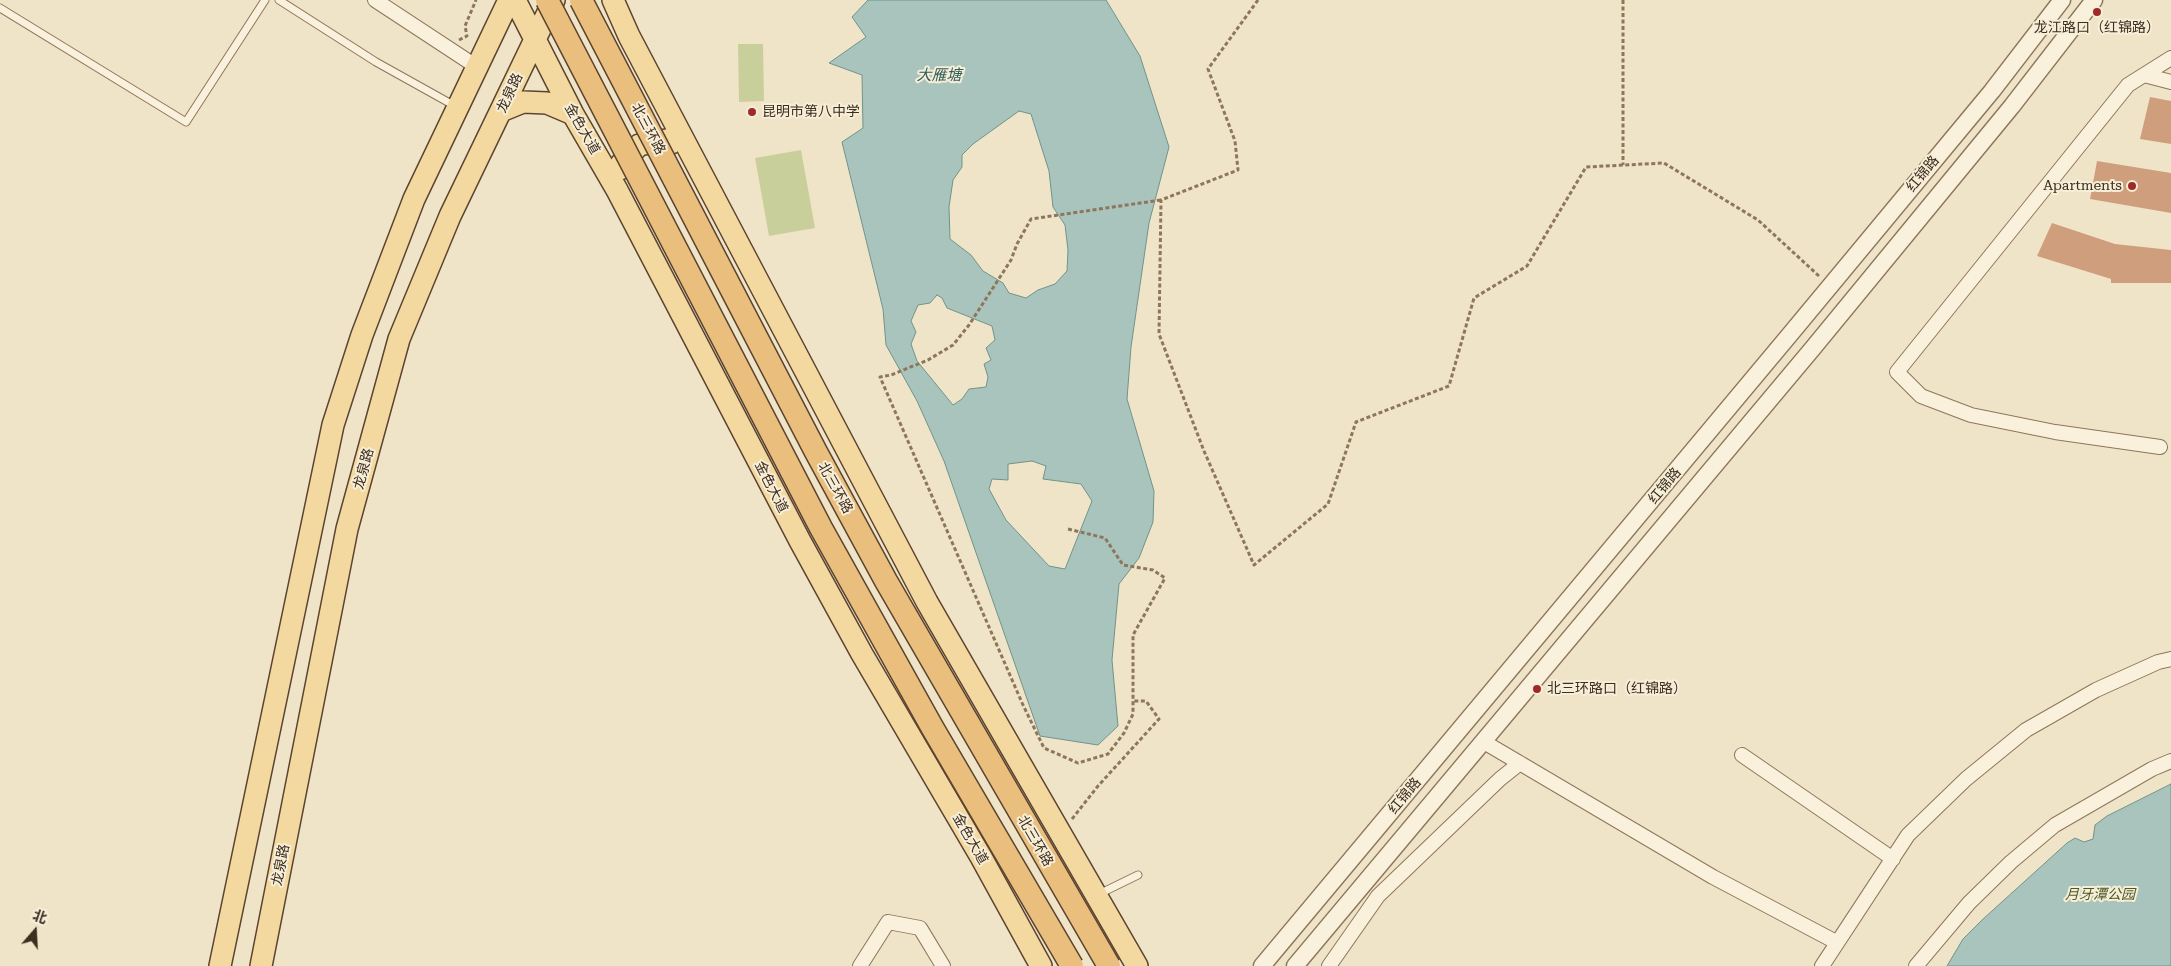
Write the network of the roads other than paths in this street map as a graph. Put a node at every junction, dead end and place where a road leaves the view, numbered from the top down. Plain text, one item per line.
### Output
1 (265, 0) edge
2 (279, 0) edge
3 (375, 0) edge
4 (509, 0) edge
5 (514, 0) edge
6 (547, 0) edge
7 (554, 0) edge
8 (581, 0) edge
9 (613, 0) edge
10 (2062, 0) edge
11 (2094, 0) edge
12 (0, 8) edge
13 (534, 41) junction
14 (2171, 58) edge
15 (476, 67) junction
16 (2144, 75) junction
17 (2171, 82) edge
18 (458, 107) junction
19 (501, 112) junction
20 (573, 114) junction
21 (690, 151) junction
22 (616, 190) junction
23 (2160, 447) dead end
24 (2171, 659) edge
25 (1484, 742) junction
26 (1742, 755) dead end
27 (2171, 761) edge
28 (1520, 763) junction
29 (1892, 858) junction
30 (1138, 875) dead end
31 (1097, 896) junction
32 (1836, 942) junction
33 (220, 966) edge
34 (261, 966) edge
35 (860, 966) edge
36 (943, 966) edge
37 (1041, 966) edge
38 (1072, 966) edge
39 (1109, 966) edge
40 (1138, 966) edge
41 (1262, 966) edge
42 (1295, 966) edge
43 (1329, 966) edge
44 (1822, 966) edge
45 (1916, 966) edge

1 - 12 lane
2 - 18 lane
3 - 15 street
4 - 15 main road
5 - 13 main road, 金色大道
6 - 38 highway, bridge
7 - 13 main road, 龙泉路
8 - 39 highway, 北三环路, bridge
9 - 21 main road
10 - 41 street, 红锦路
11 - 25 street, 红锦路
13 - 19 main road, 龙泉路
13 - 20 main road, 金色大道
14 - 16 street
15 - 18 main road
16 - 17 street
16 - 23 street
18 - 33 main road
19 - 20 main road
19 - 34 main road, 龙泉路
20 - 22 main road, 金色大道
21 - 22 main road
21 - 31 main road
22 - 37 main road, 金色大道
24 - 29 street
25 - 28 street
25 - 42 street, 红锦路
26 - 29 street
27 - 45 street
28 - 32 street
28 - 43 street
29 - 32 street
30 - 31 lane
31 - 40 main road
32 - 44 street
35 - 36 street

